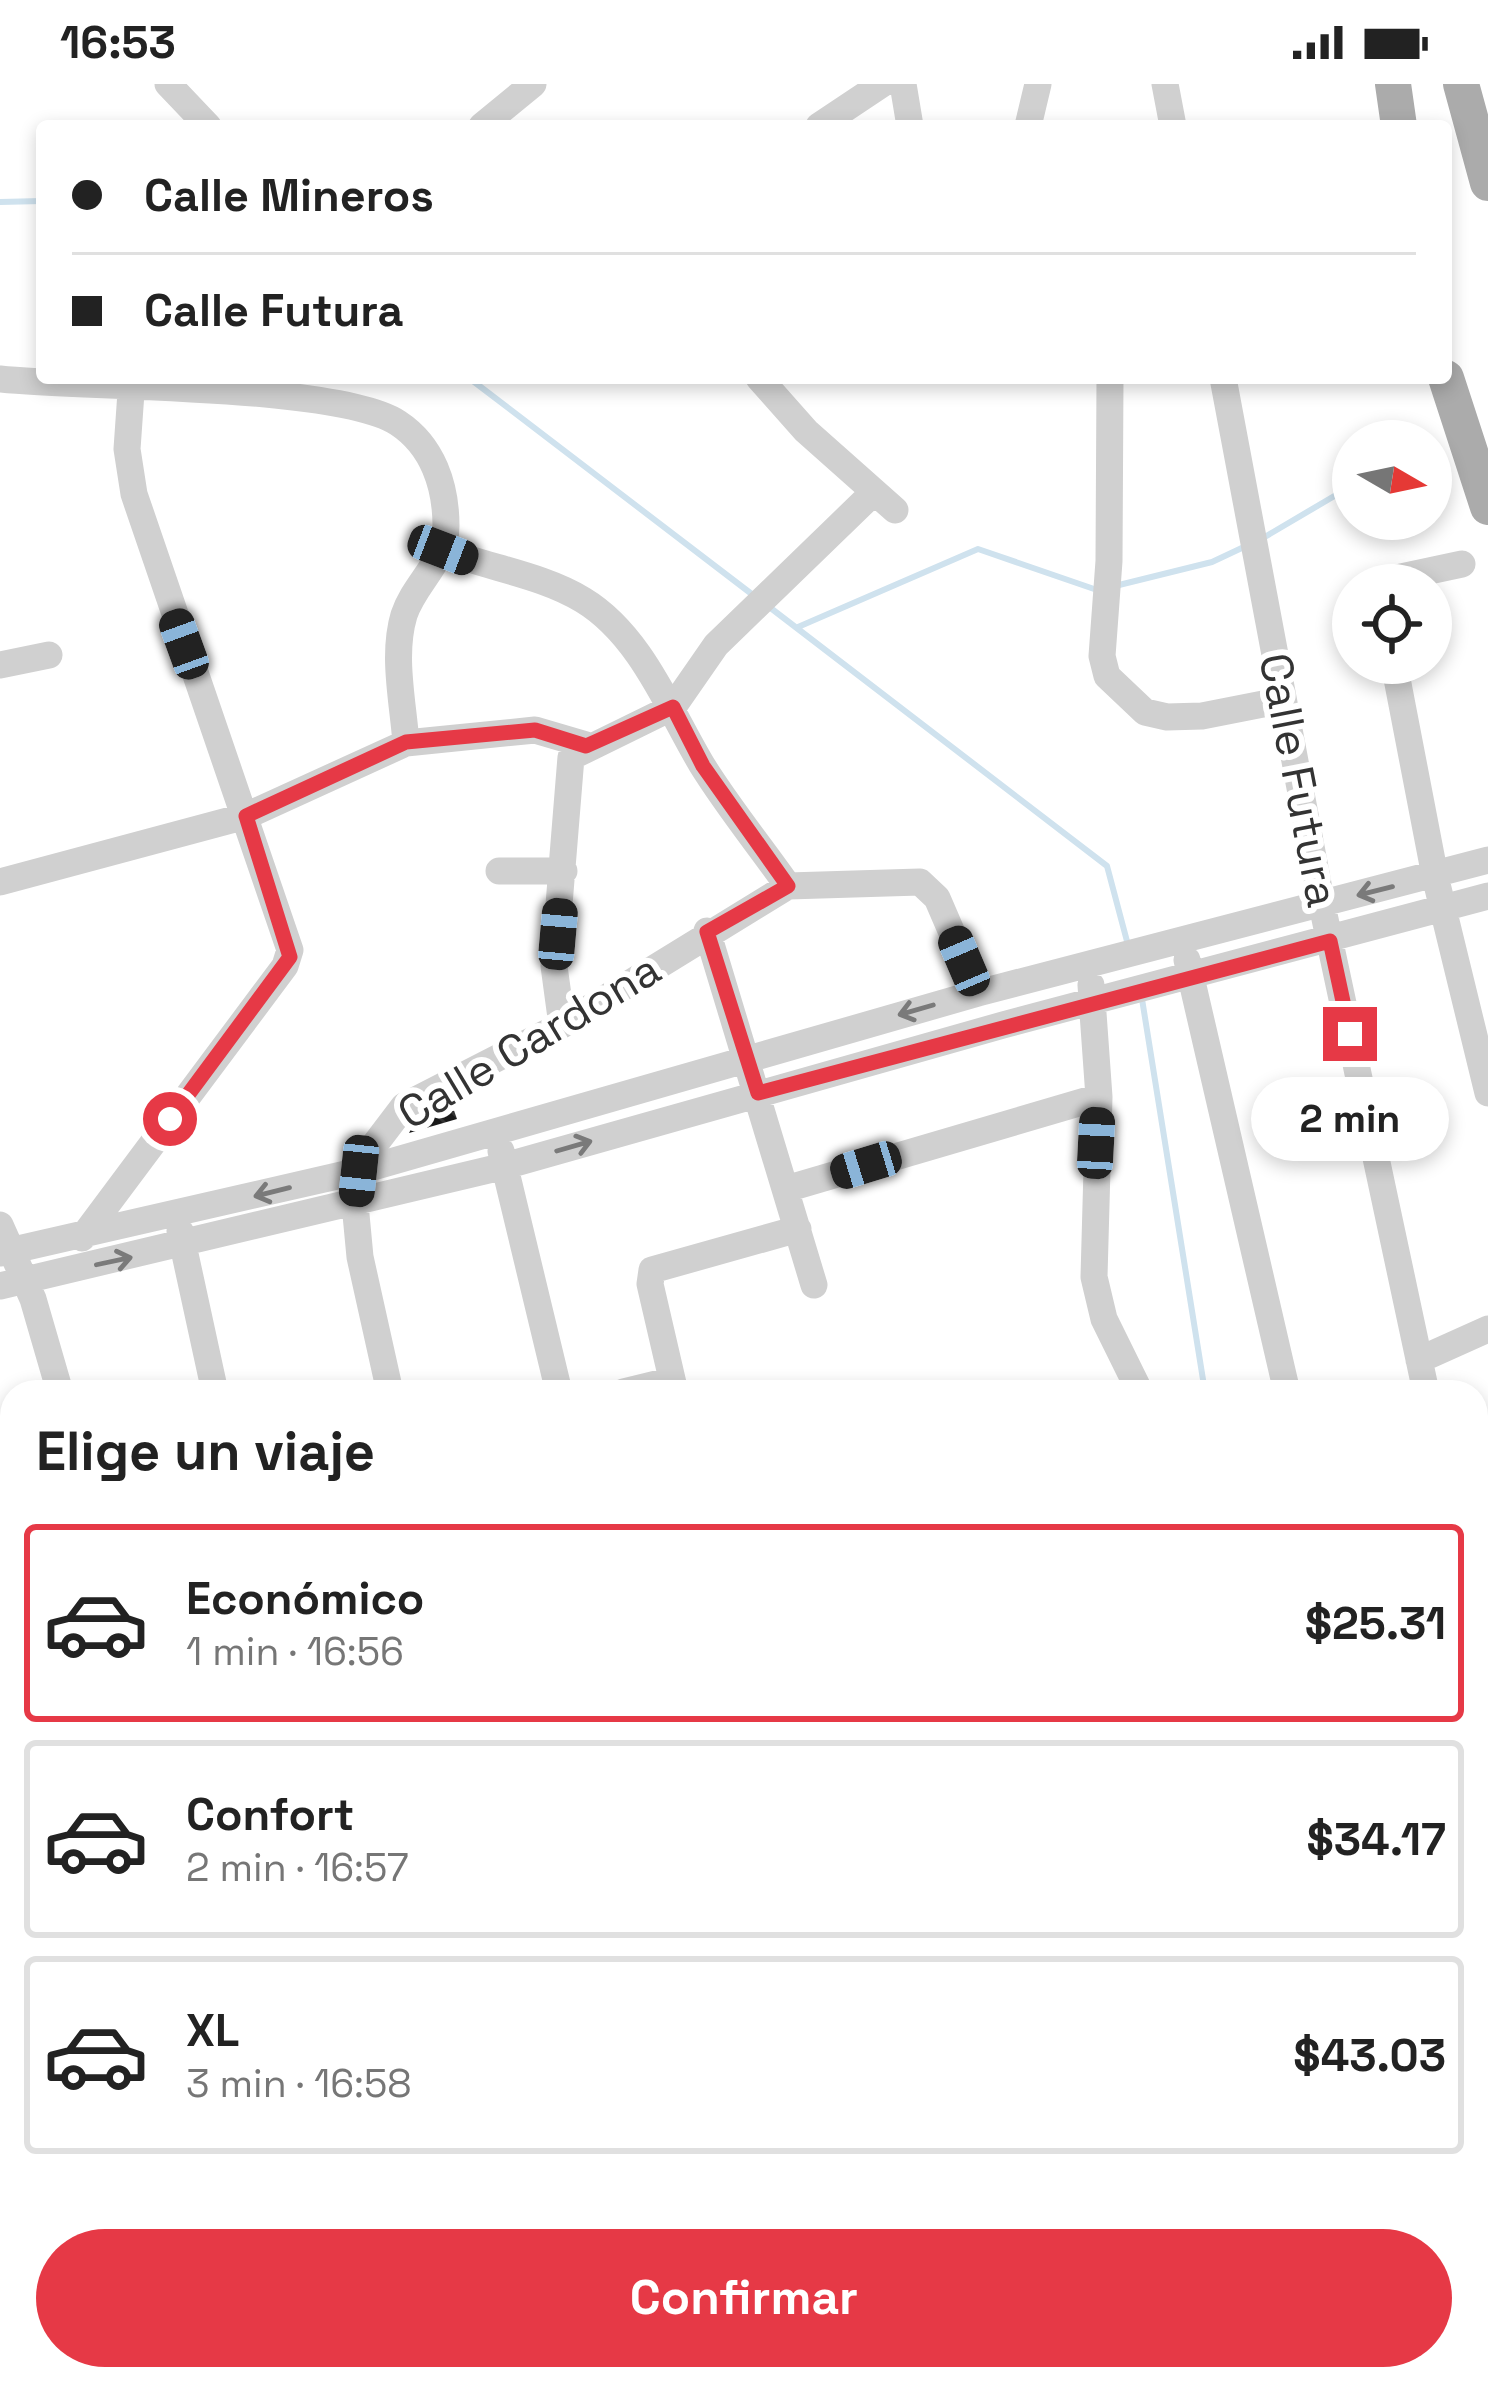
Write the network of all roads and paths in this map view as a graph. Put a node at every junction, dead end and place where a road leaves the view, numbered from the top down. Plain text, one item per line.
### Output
1 (533, 84) edge
2 (882, 84) edge
3 (903, 84) edge
4 (1038, 84) edge
5 (1165, 84) edge
6 (1393, 84) edge
7 (1461, 84) edge
8 (171, 85) edge
9 (203, 120) edge
10 (489, 120) edge
11 (828, 120) edge
12 (909, 120) edge
13 (1029, 120) edge
14 (1172, 120) edge
15 (1398, 120) edge
16 (1488, 183) edge
17 (0, 379) edge
18 (36, 380) edge
19 (131, 384) edge
20 (163, 384) edge
21 (764, 384) edge
22 (1110, 384) edge
23 (1224, 384) edge
24 (1448, 384) edge
25 (258, 387) edge
26 (1488, 507) edge
27 (443, 550) junction
28 (1462, 564) dead end
29 (1452, 566) edge
30 (50, 655) dead end
31 (0, 665) edge
32 (1398, 684) edge
33 (1283, 700) junction
34 (673, 707) junction
35 (406, 742) junction
36 (586, 746) junction
37 (246, 816) junction
38 (1488, 860) edge
39 (499, 871) dead end
40 (564, 871) junction
41 (1435, 876) junction
42 (0, 882) edge
43 (788, 886) junction
44 (1488, 896) edge
45 (1322, 905) junction
46 (1443, 910) junction
47 (707, 932) junction
48 (1182, 939) junction
49 (1330, 941) junction
50 (1089, 963) junction
51 (1191, 976) junction
52 (978, 993) junction
53 (1093, 1000) junction
54 (562, 1025) junction
55 (749, 1058) junction
56 (758, 1093) junction
57 (1488, 1093) edge
58 (1099, 1097) junction
59 (496, 1132) junction
60 (505, 1166) junction
61 (359, 1171) junction
62 (786, 1189) junction
63 (356, 1204) junction
64 (177, 1215) junction
65 (798, 1229) junction
66 (84, 1234) junction
67 (4, 1242) edge
68 (183, 1246) junction
69 (63, 1273) junction
70 (12, 1283) edge
71 (814, 1285) dead end
72 (1488, 1329) edge
73 (1419, 1360) junction
74 (55, 1380) edge
75 (212, 1380) edge
76 (387, 1380) edge
77 (556, 1380) edge
78 (673, 1380) edge
79 (1134, 1380) edge
80 (1284, 1380) edge
81 (1423, 1380) edge

1 - 10 street
2 - 11 street
3 - 12 street
4 - 13 street
5 - 14 street
6 - 15 main road
7 - 16 main road
8 - 9 street
17 - 18 street
19 - 37 street
20 - 25 street
21 - 34 street
22 - 33 street
23 - 33 street, Calle Futura
24 - 26 main road
25 - 27 street
27 - 34 street
27 - 35 street
28 - 29 street
30 - 31 street
32 - 41 street
33 - 45 street, Calle Futura
34 - 36 street
34 - 43 street
35 - 36 street
35 - 37 street
36 - 40 street
37 - 42 street
37 - 66 street
38 - 41 street
39 - 40 street
40 - 54 street
41 -> 45 street
41 - 46 street
43 - 47 street, Calle Cardona
43 - 52 street, Calle Cardona
44 - 46 street
45 - 48 street
45 - 49 street, Calle Futura
46 - 49 street
46 - 57 street
47 - 54 street, Calle Cardona
47 - 55 street
48 - 50 street
48 - 51 street
49 - 51 street
49 - 73 street, Calle Futura
50 - 52 street
50 - 53 street
51 - 53 street
51 - 80 street
52 -> 55 street
53 - 56 street
53 - 58 street
54 - 61 street, Calle Cardona
55 - 56 street
55 - 59 street
60 -> 56 street
56 - 62 street
58 - 62 street
58 - 79 street
59 - 60 street
59 - 61 street
60 - 63 street
60 - 77 street
61 - 63 street
61 -> 64 street
62 - 65 street
63 - 68 street
63 - 76 street
64 - 66 street
64 - 68 street
65 - 71 street
65 - 78 street
66 - 67 street
66 - 69 street
67 - 70 street
69 -> 68 street
68 - 75 street
69 - 70 street
70 - 74 street
72 - 73 street
73 - 81 street, Calle Futura

